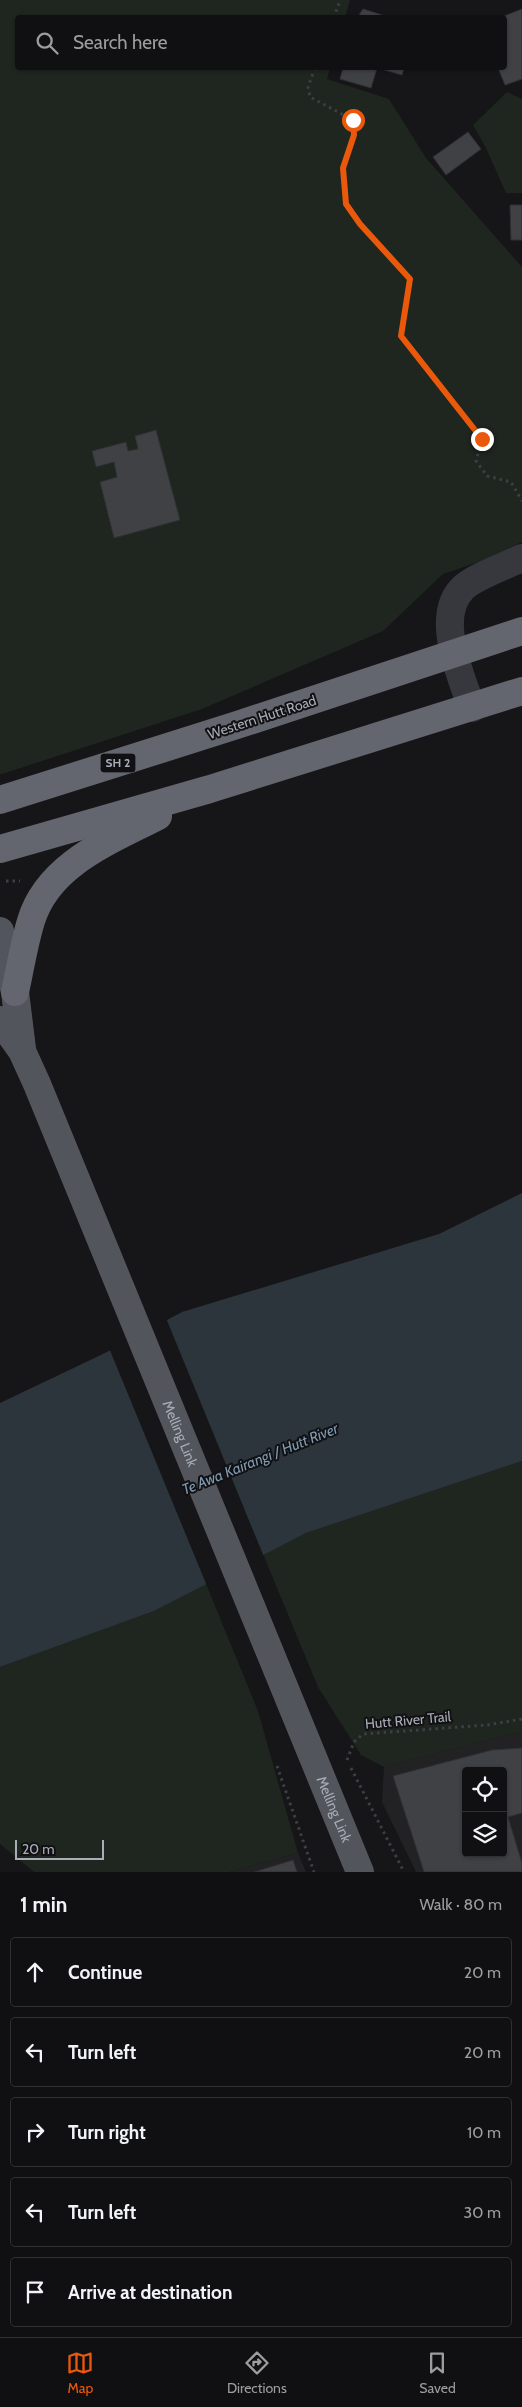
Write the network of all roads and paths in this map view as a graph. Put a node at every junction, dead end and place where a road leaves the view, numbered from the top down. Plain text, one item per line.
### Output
1 (340, 0) edge
2 (335, 15) edge
3 (314, 70) edge
4 (522, 501) edge
5 (522, 558) edge
6 (522, 630) edge
7 (453, 655) junction
8 (522, 691) edge
9 (472, 708) junction
10 (210, 789) junction
11 (0, 800) edge
12 (0, 849) edge
13 (0, 930) edge
14 (15, 992) junction
15 (0, 1020) edge
16 (22, 1051) junction
17 (522, 1719) edge
18 (277, 1766) dead end
19 (314, 1872) edge
20 (360, 1872) edge
21 (404, 1872) edge

1 - 2 path
3 - 4 path
5 - 7 street
6 - 7 highway, Western Hutt Road / SH 2
7 - 9 street
7 - 11 highway, Western Hutt Road / SH 2
8 - 9 highway
9 - 10 highway
10 - 12 highway
10 - 14 highway
13 - 14 main road, Melling Link
14 - 16 main road, Melling Link
15 - 16 main road, Melling Link
16 - 20 main road, Melling Link
17 - 21 path, Hutt River Trail
18 - 19 path

